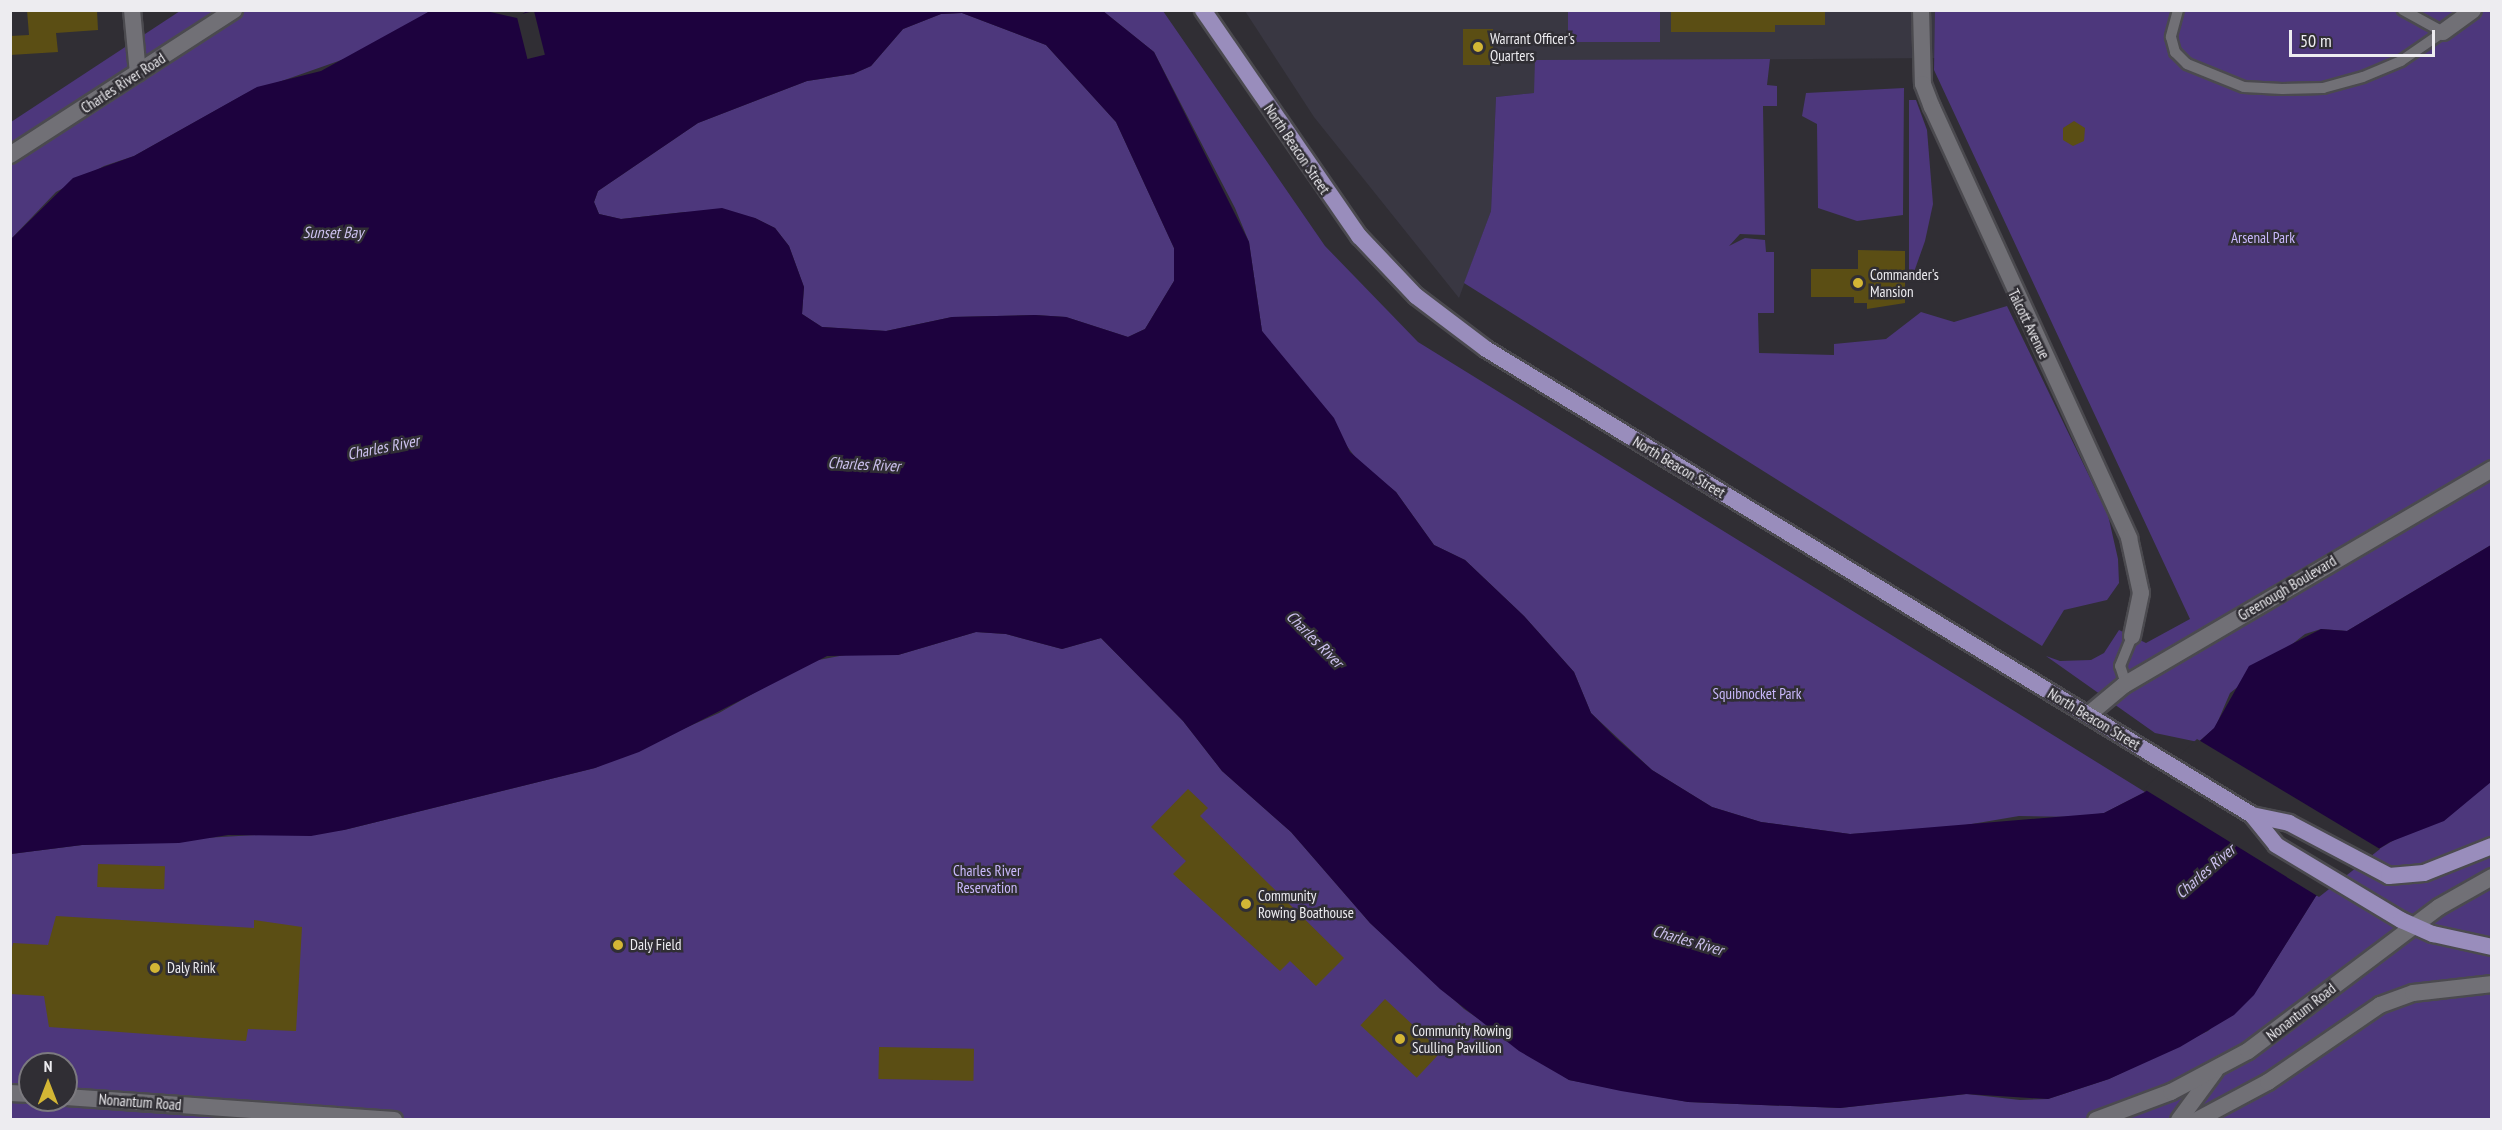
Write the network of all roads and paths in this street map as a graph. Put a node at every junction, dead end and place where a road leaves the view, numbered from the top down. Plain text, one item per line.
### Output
1 (132, 10) edge
2 (234, 10) edge
3 (1203, 10) edge
4 (1921, 10) edge
5 (2178, 10) edge
6 (2403, 10) edge
7 (2473, 10) edge
8 (2443, 32) junction
9 (138, 73) junction
10 (10, 155) edge
11 (2492, 469) edge
12 (2132, 636) joint
13 (2126, 684) junction
14 (2088, 716) junction
15 (2252, 815) junction
16 (2492, 846) edge
17 (2492, 877) edge
18 (2413, 927) junction
19 (2492, 947) edge
20 (2492, 984) edge
21 (2215, 1071) junction
22 (78, 1098) edge
23 (394, 1119) edge
24 (2096, 1119) edge
25 (2179, 1119) edge
26 (2197, 1119) edge

1 - 9 street
2 - 9 street, Charles River Road
3 - 14 main road, North Beacon Street
4 - 12 street, Talcott Avenue
5 - 8 lane
6 - 8 lane
7 - 8 street
9 - 10 street, Charles River Road
11 - 13 street, Greenough Boulevard
12 - 13 lane
13 - 14 street, Greenough Boulevard
14 - 15 main road, North Beacon Street
15 - 16 main road, North Beacon Street
15 - 18 main road, North Beacon Street
17 - 18 street, Nonantum Road
18 - 19 main road, North Beacon Street
18 - 21 street, Nonantum Road
20 - 26 street
21 - 24 street, Nonantum Road
21 - 25 street
22 - 23 street, Nonantum Road

